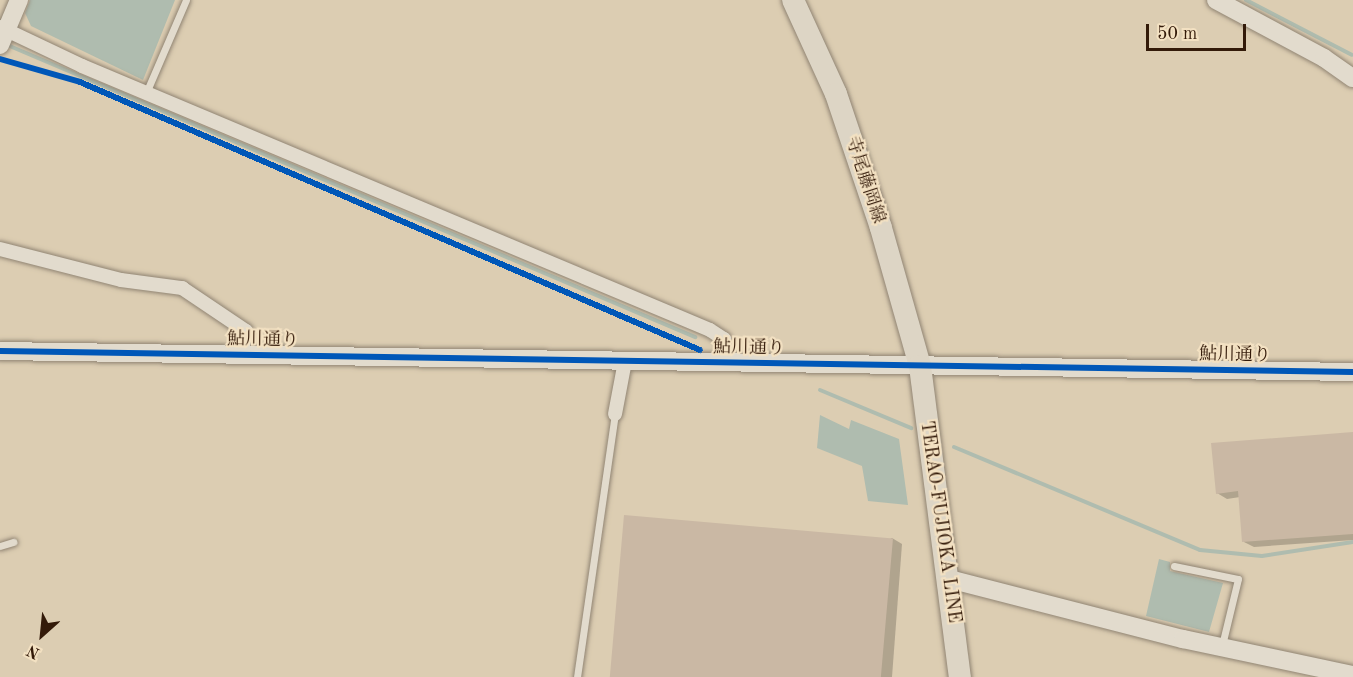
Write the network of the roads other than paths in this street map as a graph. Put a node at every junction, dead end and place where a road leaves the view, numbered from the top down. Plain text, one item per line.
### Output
1 (19, 0) edge
2 (186, 0) edge
3 (793, 0) edge
4 (1216, 0) edge
5 (2, 34) edge
6 (1353, 78) edge
7 (147, 93) junction
8 (0, 249) edge
9 (0, 351) edge
10 (241, 354) junction
11 (625, 361) junction
12 (726, 363) junction
13 (920, 366) junction
14 (1353, 372) edge
15 (615, 414) joint
16 (13, 542) dead end
17 (0, 546) edge
18 (1174, 566) dead end
19 (950, 579) junction
20 (1222, 647) junction
21 (1353, 675) edge
22 (577, 677) edge
23 (960, 677) edge

1 - 5 street
2 - 7 lane
3 - 13 main road, 寺尾藤岡線
4 - 6 street
5 - 7 street
7 - 12 street
8 - 10 street
9 - 10 street, 鮎川通り
10 - 11 street, 鮎川通り
11 - 12 street, 鮎川通り
11 - 15 street
12 - 13 street, 鮎川通り
13 - 14 street, 鮎川通り
13 - 19 main road, TERAO-FUJIOKA LINE
15 - 22 lane
16 - 17 lane
18 - 20 lane
19 - 20 street
19 - 23 main road, TERAO-FUJIOKA LINE
20 - 21 street

